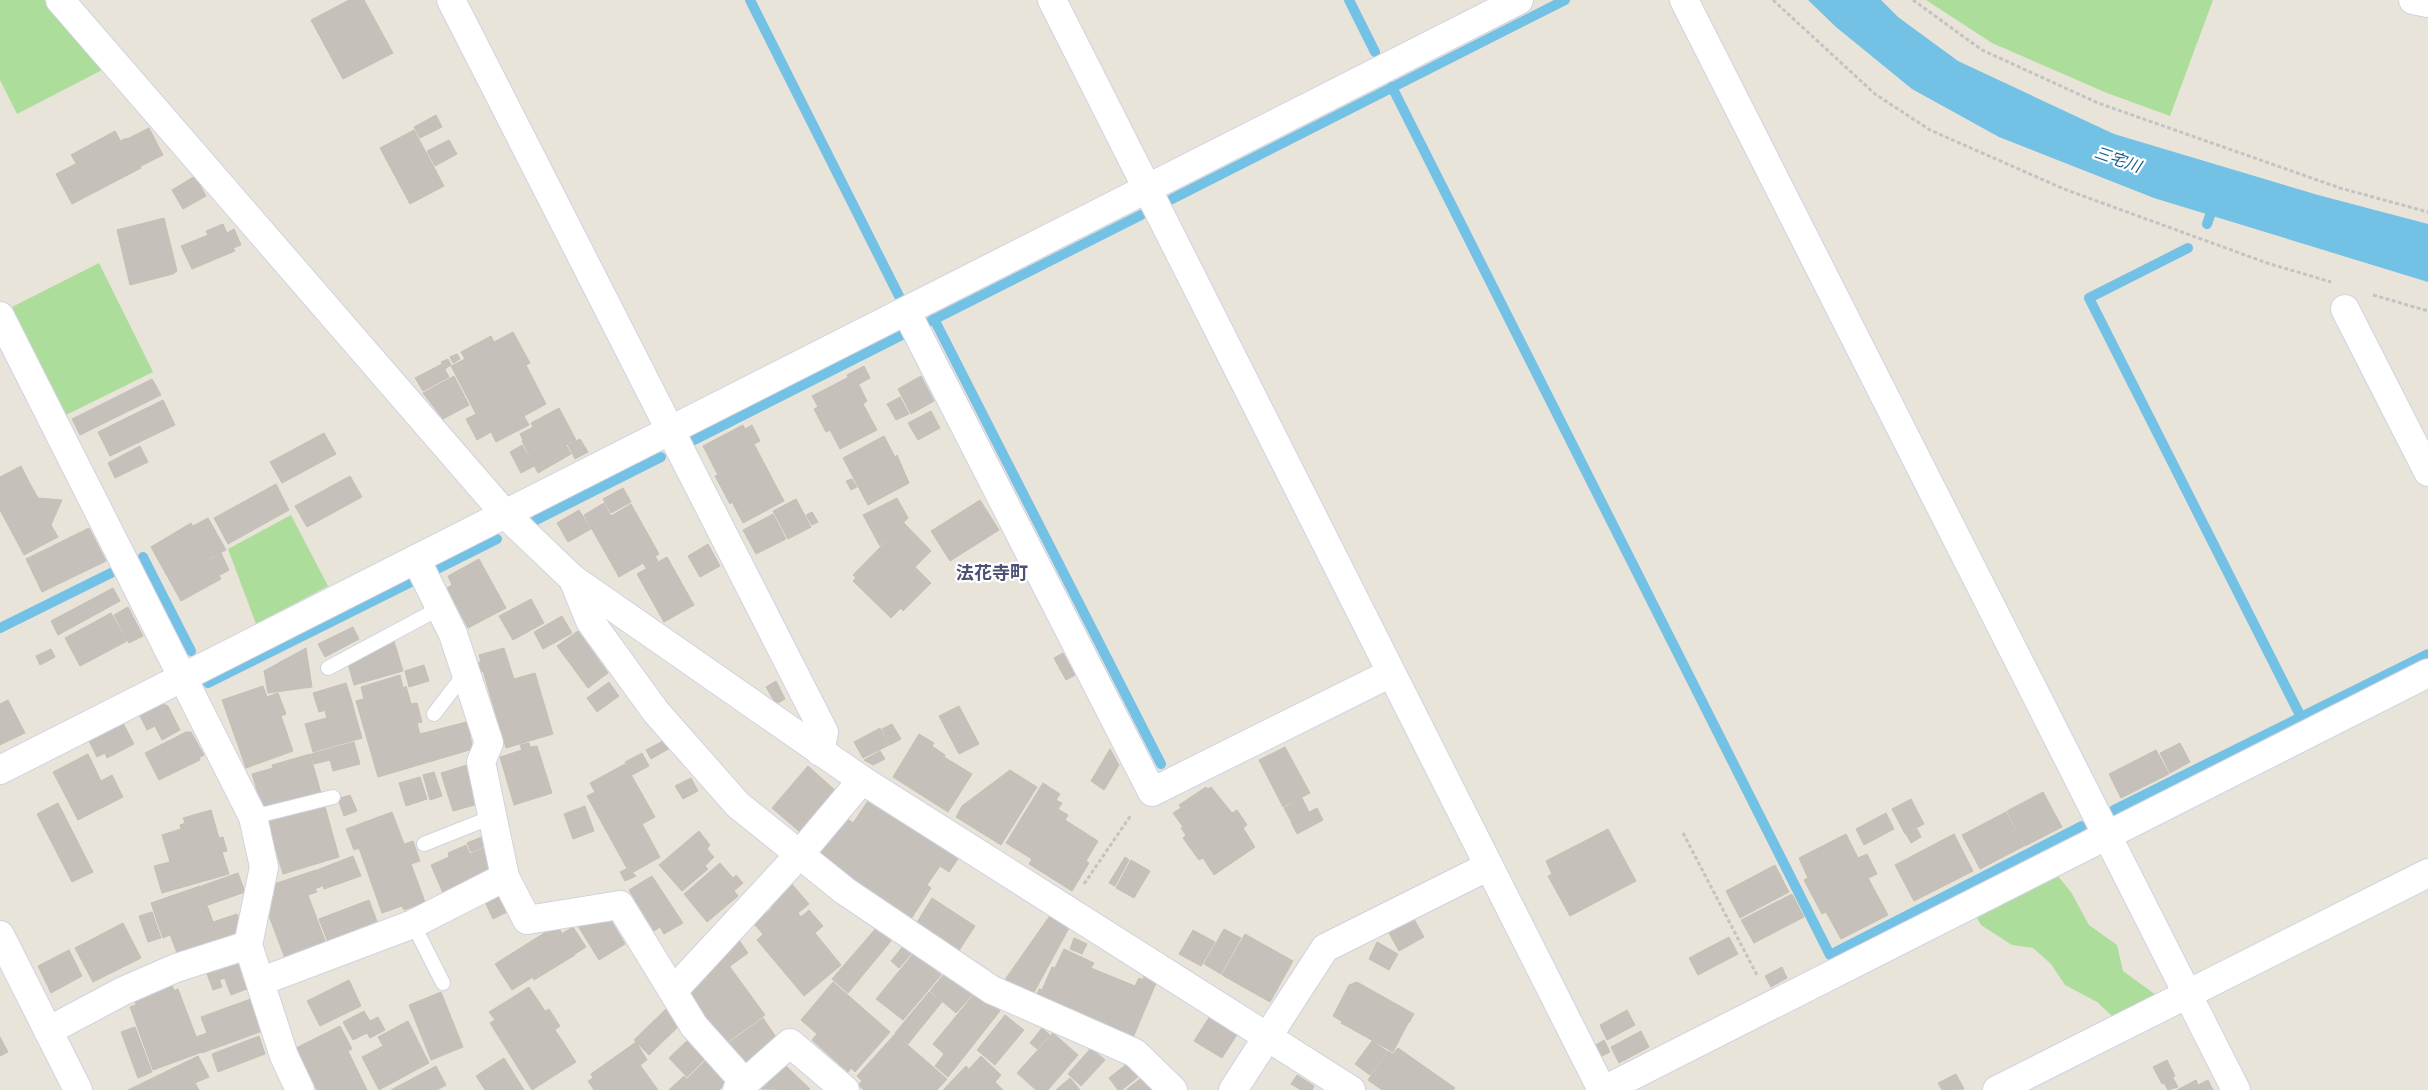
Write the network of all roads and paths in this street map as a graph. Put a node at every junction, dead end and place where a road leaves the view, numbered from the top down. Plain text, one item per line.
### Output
1 (60, 0) edge
2 (450, 0) edge
3 (1052, 0) edge
4 (1519, 0) edge
5 (1684, 0) edge
6 (1773, 0) edge
7 (1913, 0) edge
8 (2413, 0) edge
9 (2428, 3) edge
10 (1147, 189) junction
11 (2428, 212) edge
12 (2366, 293) dead end
13 (2342, 297) joint
14 (906, 311) junction
15 (2428, 311) edge
16 (0, 316) edge
17 (670, 430) junction
18 (2428, 472) edge
19 (505, 514) junction
20 (416, 559) junction
21 (573, 579) junction
22 (440, 608) junction
23 (328, 668) dead end
24 (466, 672) junction
25 (1392, 673) junction
26 (2428, 673) edge
27 (183, 678) junction
28 (434, 714) dead end
29 (820, 752) junction
30 (0, 770) edge
31 (862, 780) junction
32 (1149, 787) junction
33 (333, 796) dead end
34 (253, 817) junction
35 (492, 817) junction
36 (1683, 834) dead end
37 (2107, 835) junction
38 (424, 844) dead end
39 (799, 855) junction
40 (1489, 866) junction
41 (2428, 873) edge
42 (505, 877) junction
43 (1068, 910) junction
44 (413, 924) junction
45 (0, 935) edge
46 (248, 945) junction
47 (262, 981) junction
48 (443, 984) dead end
49 (673, 991) junction
50 (2187, 994) junction
51 (1772, 1004) junction
52 (48, 1030) junction
53 (1268, 1036) junction
54 (741, 1086) edge
55 (78, 1090) edge
56 (300, 1090) edge
57 (845, 1090) edge
58 (1173, 1090) edge
59 (1233, 1090) edge
60 (1351, 1090) edge
61 (1603, 1090) edge
62 (1997, 1090) edge
63 (2236, 1090) edge

1 - 19 street
2 - 17 street
3 - 10 street
4 - 10 street
5 - 37 street
6 - 13 path
7 - 11 path
8 - 9 street
10 - 14 street
10 - 25 street
12 - 15 path
13 - 18 street
14 - 17 street
14 - 32 street
16 - 27 street
17 - 19 street
17 - 29 street
19 - 20 street
19 - 21 street
20 - 22 street
20 - 27 street
21 - 29 street
21 - 39 street
22 - 23 lane
22 - 24 street
24 - 28 lane
24 - 35 street
25 - 32 street
25 - 40 street
26 - 37 street
27 - 30 street
27 - 34 street
29 - 31 street
31 - 39 street
31 - 43 street
32 - 43 path
33 - 34 lane
34 - 46 street
35 - 38 lane
35 - 42 street
36 - 51 path
37 - 50 street
37 - 51 street
39 - 49 street
39 - 58 street
40 - 53 street
40 - 61 street
41 - 50 street
42 - 44 street
42 - 49 street
43 - 53 street
44 - 47 street
44 - 48 lane
45 - 52 street
46 - 47 street
46 - 52 street
47 - 56 street
49 - 54 street
50 - 62 street
50 - 63 street
51 - 61 street
52 - 55 street
53 - 59 street
53 - 60 street
54 - 57 street

